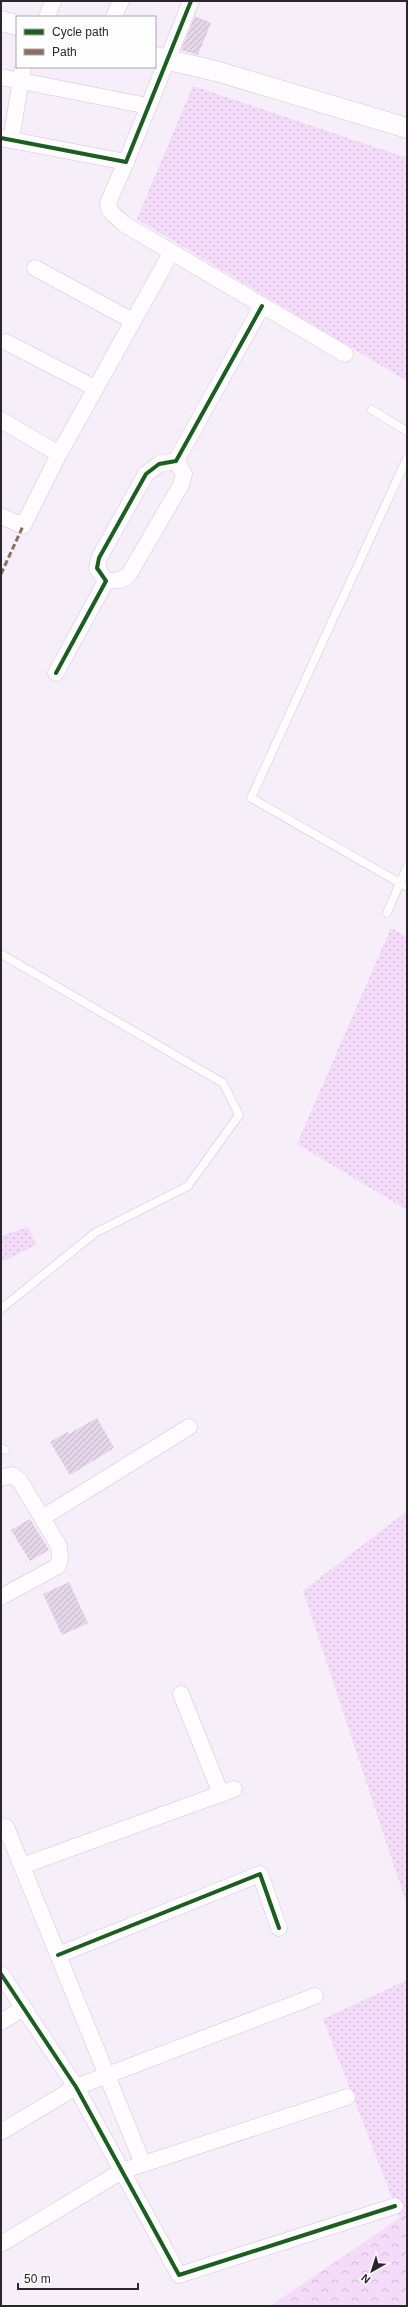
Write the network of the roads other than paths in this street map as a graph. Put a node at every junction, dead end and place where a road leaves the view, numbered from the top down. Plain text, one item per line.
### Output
1 (53, 1) edge
2 (121, 1) edge
3 (191, 1) edge
4 (47, 16) edge
5 (114, 16) edge
6 (1, 21) edge
7 (16, 25) edge
8 (161, 58) edge
9 (22, 74) edge
10 (1, 77) edge
11 (148, 106) junction
12 (407, 128) edge
13 (6, 139) edge
14 (126, 162) junction
15 (171, 253) junction
16 (35, 268) dead end
17 (262, 306) junction
18 (133, 321) junction
19 (6, 342) dead end
20 (345, 354) dead end
21 (95, 388) junction
22 (372, 410) dead end
23 (1, 420) edge
24 (407, 431) edge
25 (59, 454) junction
26 (407, 458) edge
27 (176, 461) junction
28 (1, 516) edge
29 (106, 580) junction
30 (56, 673) dead end
31 (407, 867) edge
32 (404, 885) edge
33 (387, 913) dead end
34 (1, 954) edge
35 (1, 1309) edge
36 (189, 1427) dead end
37 (1, 1478) edge
38 (42, 1518) junction
39 (1, 1597) edge
40 (181, 1694) dead end
41 (6, 1826) dead end
42 (22, 1866) junction
43 (279, 1928) dead end
44 (58, 1955) junction
45 (1, 1974) edge
46 (316, 1996) dead end
47 (24, 2008) junction
48 (1, 2022) edge
49 (107, 2075) junction
50 (76, 2087) junction
51 (347, 2097) dead end
52 (1, 2132) edge
53 (143, 2164) junction
54 (122, 2171) junction
55 (395, 2206) dead end
56 (1, 2244) edge

1 - 4 street
2 - 5 street
3 - 8 street
6 - 7 street
8 - 11 street
8 - 12 street
9 - 10 street
9 - 11 street
9 - 13 street
11 - 14 street
13 - 14 street
14 - 15 street
15 - 17 street
15 - 18 street
16 - 18 street
17 - 20 street
17 - 27 street
18 - 21 street
19 - 21 street
21 - 25 street
22 - 24 lane
23 - 25 street
25 - 28 street
26 - 32 lane
27 - 29 street
27 - 29 street
29 - 30 street
31 - 32 lane
32 - 33 lane
34 - 35 lane
36 - 38 street
37 - 38 street
38 - 39 street
40 - 42 street
41 - 42 street
42 - 44 street
43 - 44 street
44 - 49 street
45 - 47 street
46 - 49 street
47 - 48 street
47 - 50 street
49 - 50 street
49 - 53 street
50 - 52 street
50 - 54 street
51 - 53 street
53 - 54 street
54 - 55 street
54 - 56 street

